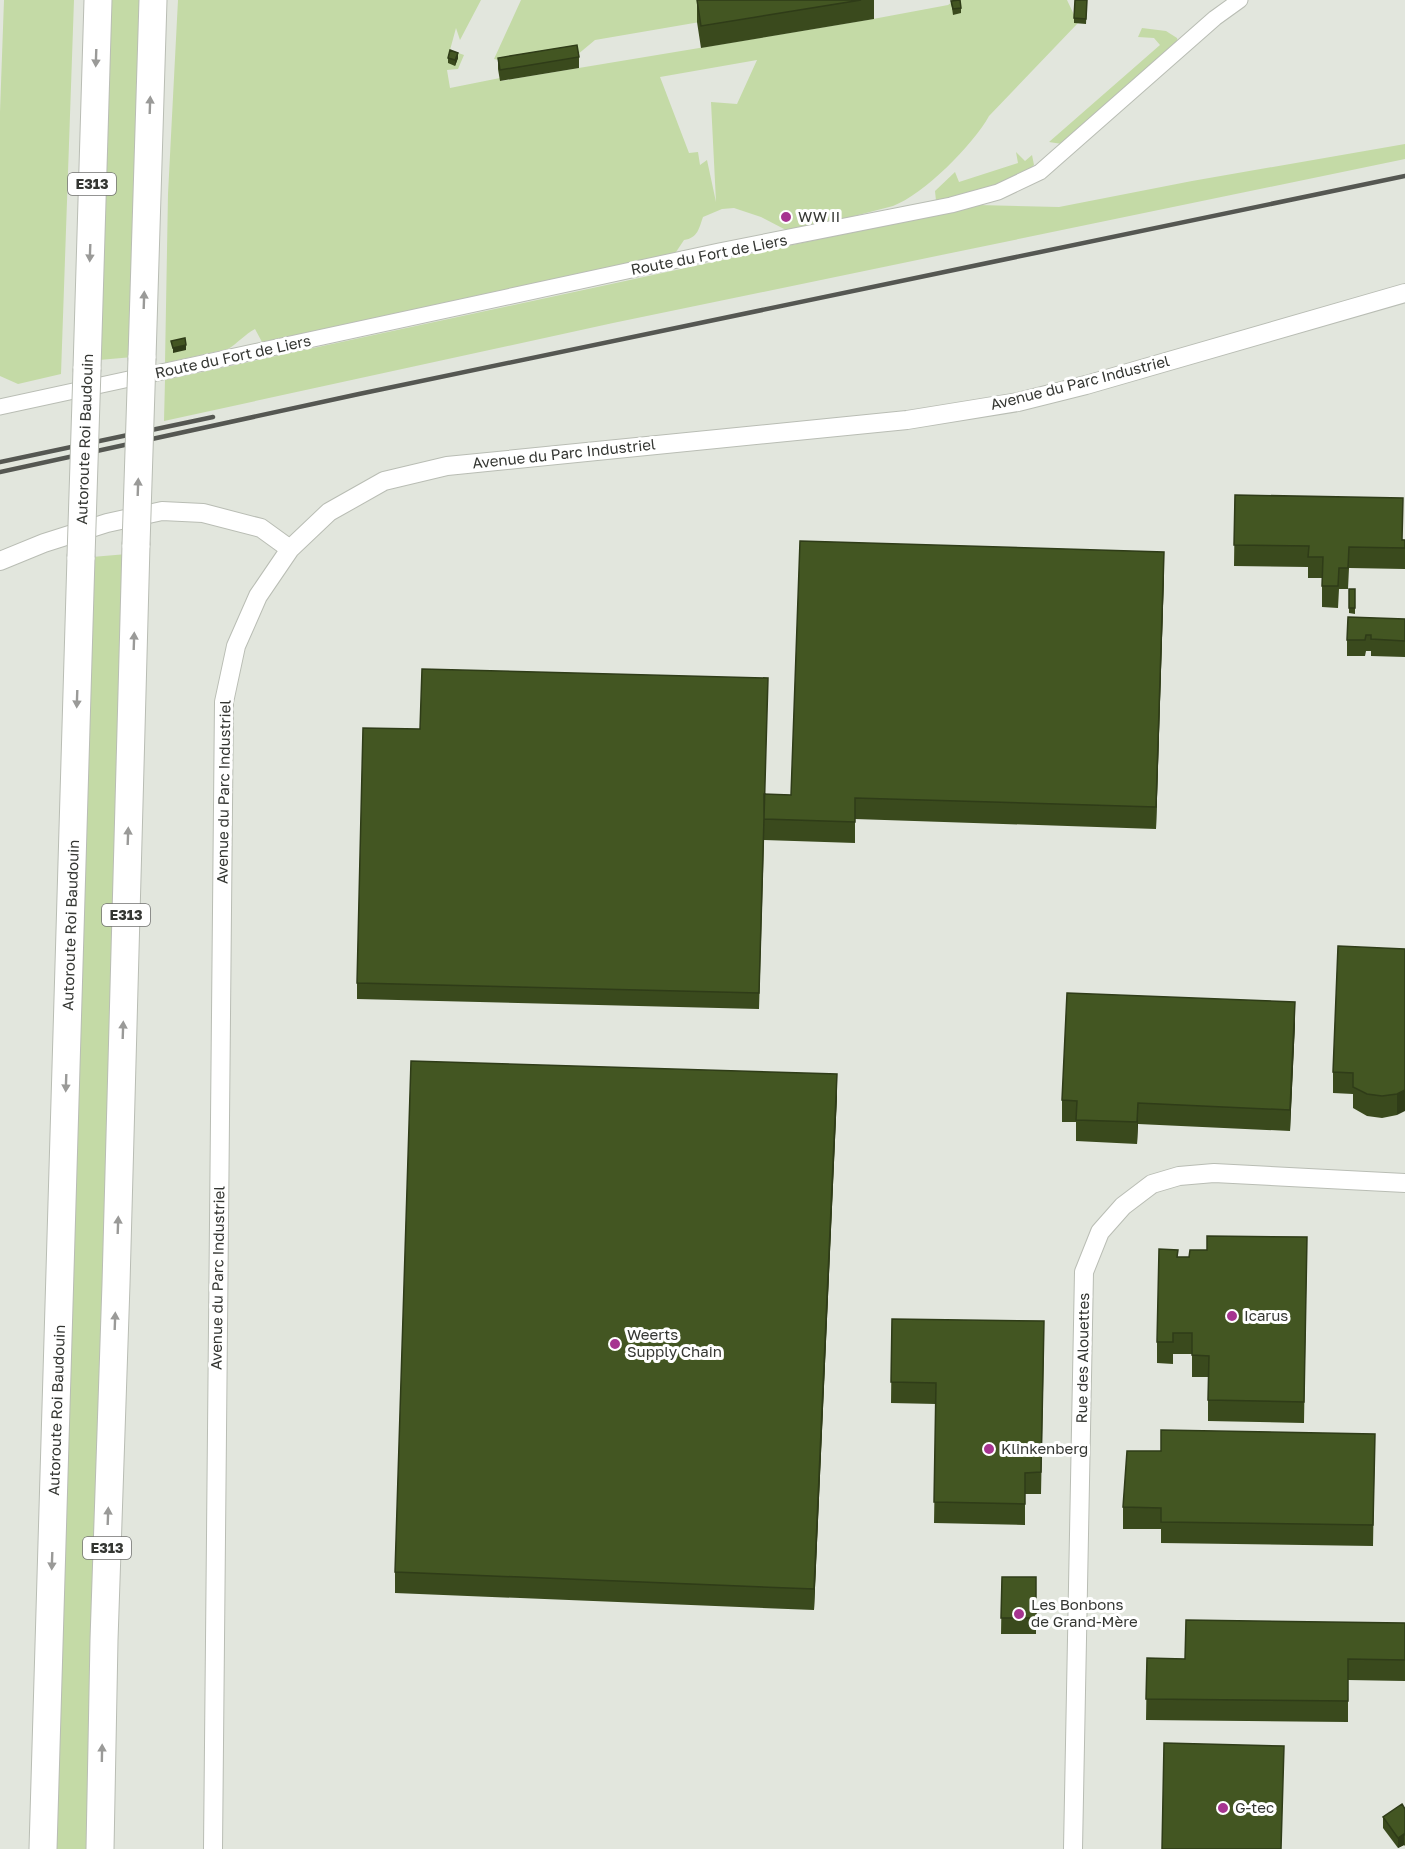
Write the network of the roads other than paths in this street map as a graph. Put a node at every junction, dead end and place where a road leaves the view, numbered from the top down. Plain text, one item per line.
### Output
1 (98, 0) edge
2 (153, 0) edge
3 (1240, 0) edge
4 (1405, 293) edge
5 (0, 407) edge
6 (290, 549) junction
7 (0, 561) edge
8 (1405, 1183) edge
9 (45, 1794) junction
10 (101, 1811) junction
11 (30, 1849) edge
12 (44, 1849) edge
13 (100, 1849) edge
14 (114, 1849) edge
15 (213, 1849) edge
16 (1073, 1849) edge

1 -> 9 highway, Autoroute Roi Baudouin / E313, bridge
10 -> 2 highway, E313, bridge
3 - 5 street, Route du Fort de Liers
4 - 6 street, Avenue du Parc Industriel
6 - 7 street
6 - 15 street, Avenue du Parc Industriel
8 - 16 street, Rue des Alouettes
9 - 11 highway
9 - 12 highway, Autoroute Roi Baudouin / E313
10 - 13 highway, E313
10 - 14 highway

